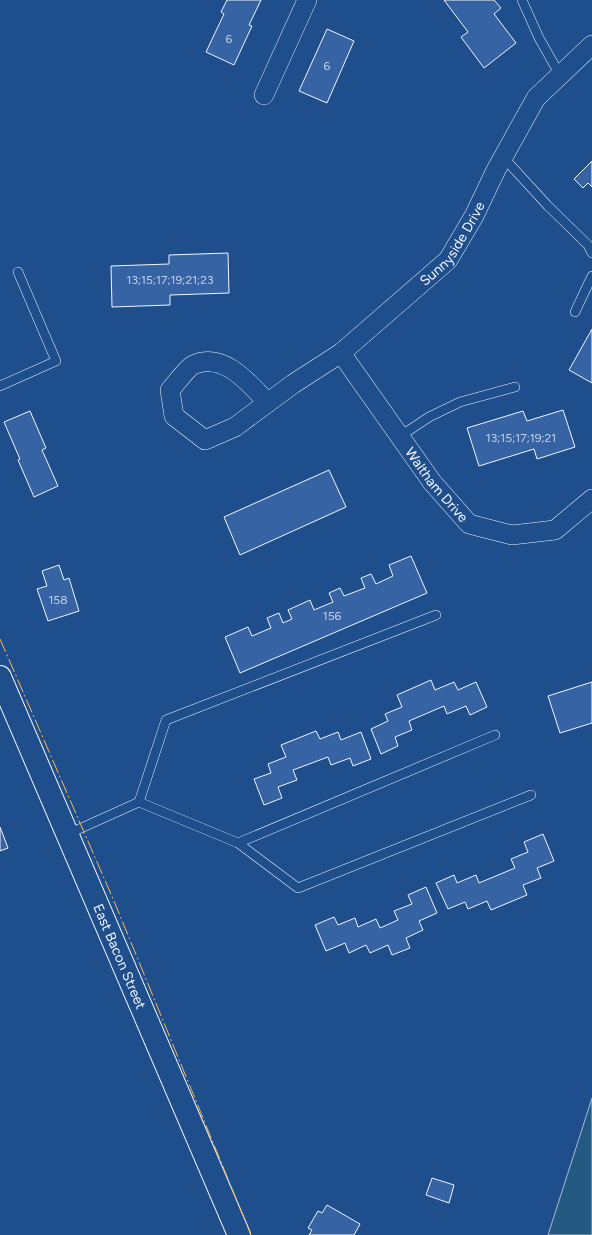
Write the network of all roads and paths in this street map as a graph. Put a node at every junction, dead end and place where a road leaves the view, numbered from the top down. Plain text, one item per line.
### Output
1 (307, 0) edge
2 (522, 0) edge
3 (592, 45) edge
4 (560, 75) junction
5 (264, 95) dead end
6 (504, 156) junction
7 (592, 253) edge
8 (18, 272) dead end
9 (592, 276) edge
10 (575, 312) dead end
11 (341, 353) junction
12 (0, 386) edge
13 (515, 387) dead end
14 (267, 402) junction
15 (400, 436) junction
16 (592, 499) edge
17 (436, 615) dead end
18 (0, 677) edge
19 (495, 735) dead end
20 (532, 795) dead end
21 (139, 802) junction
22 (68, 834) junction
23 (238, 843) junction
24 (239, 1235) edge

1 - 5 street
2 - 4 lane
3 - 4 street, Sunnyside Drive
4 - 6 street, Sunnyside Drive
6 - 7 lane
6 - 11 street, Sunnyside Drive
8 - 12 lane
9 - 10 lane
11 - 14 street, Sunnyside Drive
11 - 15 street, Waltham Drive
13 - 15 lane
14 - 14 street, Sunnyside Drive
15 - 16 street, Waltham Drive
17 - 21 lane
18 - 22 main road, East Bacon Street
19 - 23 lane
20 - 23 lane
21 - 22 lane
21 - 23 lane
22 - 24 main road, East Bacon Street

